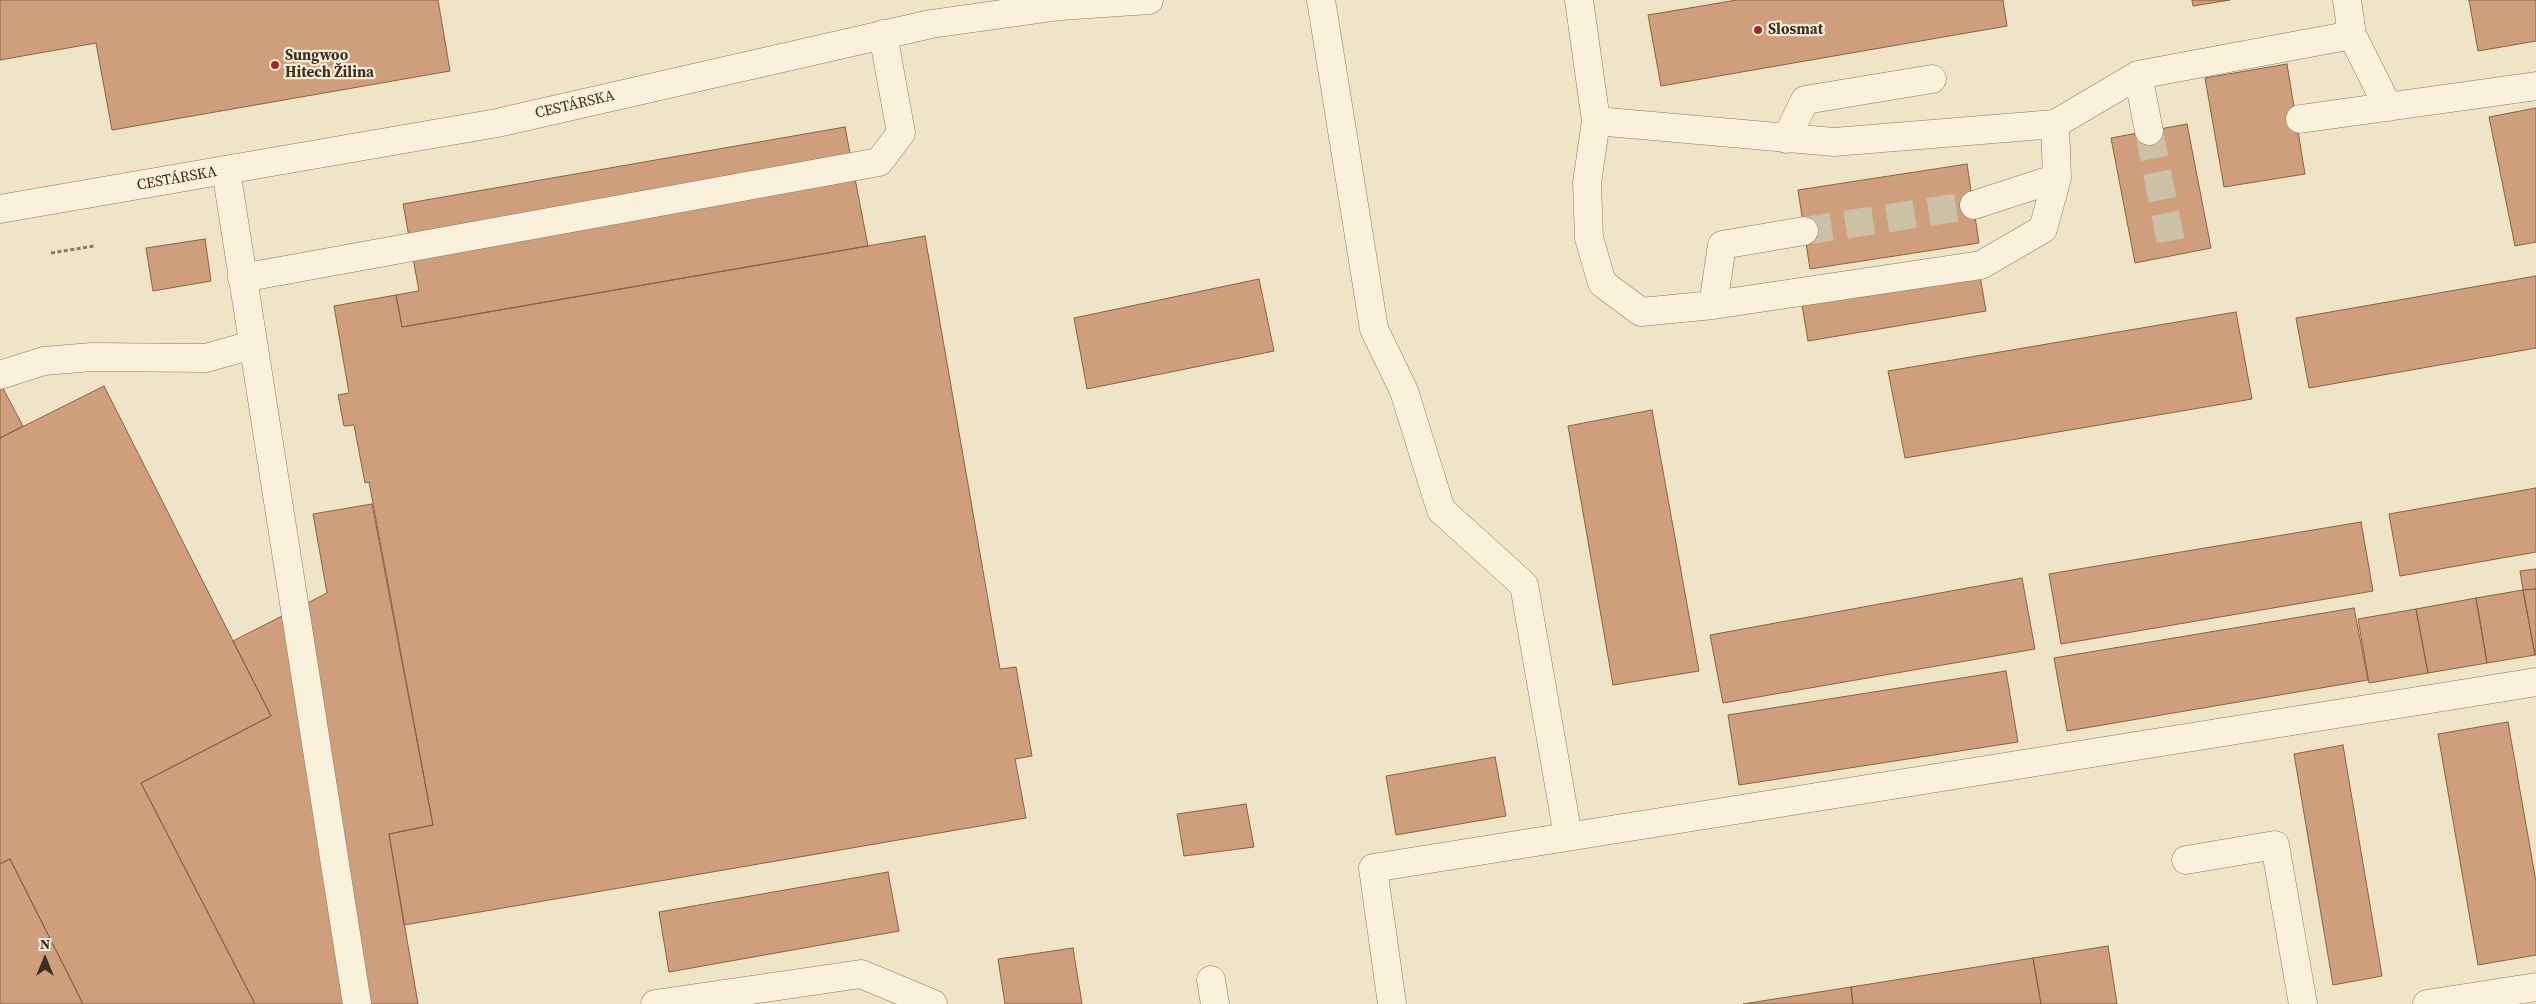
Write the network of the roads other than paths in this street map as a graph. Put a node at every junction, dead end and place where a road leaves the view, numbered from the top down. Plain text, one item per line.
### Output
1 (1149, 0) edge
2 (1321, 0) edge
3 (1579, 0) edge
4 (2348, 0) edge
5 (883, 34) junction
6 (2352, 35) junction
7 (2138, 75) junction
8 (1932, 79) dead end
9 (2536, 86) edge
10 (2388, 107) junction
11 (2300, 119) dead end
12 (1596, 121) junction
13 (2055, 124) junction
14 (2149, 131) tunnel mouth
15 (1786, 138) junction
16 (226, 170) junction
17 (2056, 178) junction
18 (1974, 205) tunnel mouth
19 (0, 209) edge
20 (1804, 231) tunnel mouth
21 (242, 278) junction
22 (1713, 305) junction
23 (252, 345) junction
24 (0, 375) edge
25 (2536, 682) edge
26 (1568, 836) junction
27 (2186, 860) dead end
28 (2536, 987) edge
29 (357, 1004) edge
30 (656, 1004) edge
31 (934, 1004) edge
32 (1392, 1004) edge
33 (2303, 1004) edge
34 (2427, 1004) edge

1 - 5 street, CESTÁRSKA
2 - 26 street
3 - 12 street
4 - 6 street
5 - 16 street, CESTÁRSKA
5 - 21 street
6 - 7 street
6 - 10 street
7 - 13 street
7 - 14 street
8 - 15 street
9 - 10 street
10 - 11 street
12 - 15 street
12 - 22 street
13 - 15 street
13 - 17 street
16 - 19 street, CESTÁRSKA
16 - 21 street
17 - 18 street
17 - 22 street
20 - 22 street
21 - 23 street
23 - 24 street
23 - 29 street
25 - 26 street
26 - 32 street
27 - 33 street
28 - 34 street
30 - 31 street

